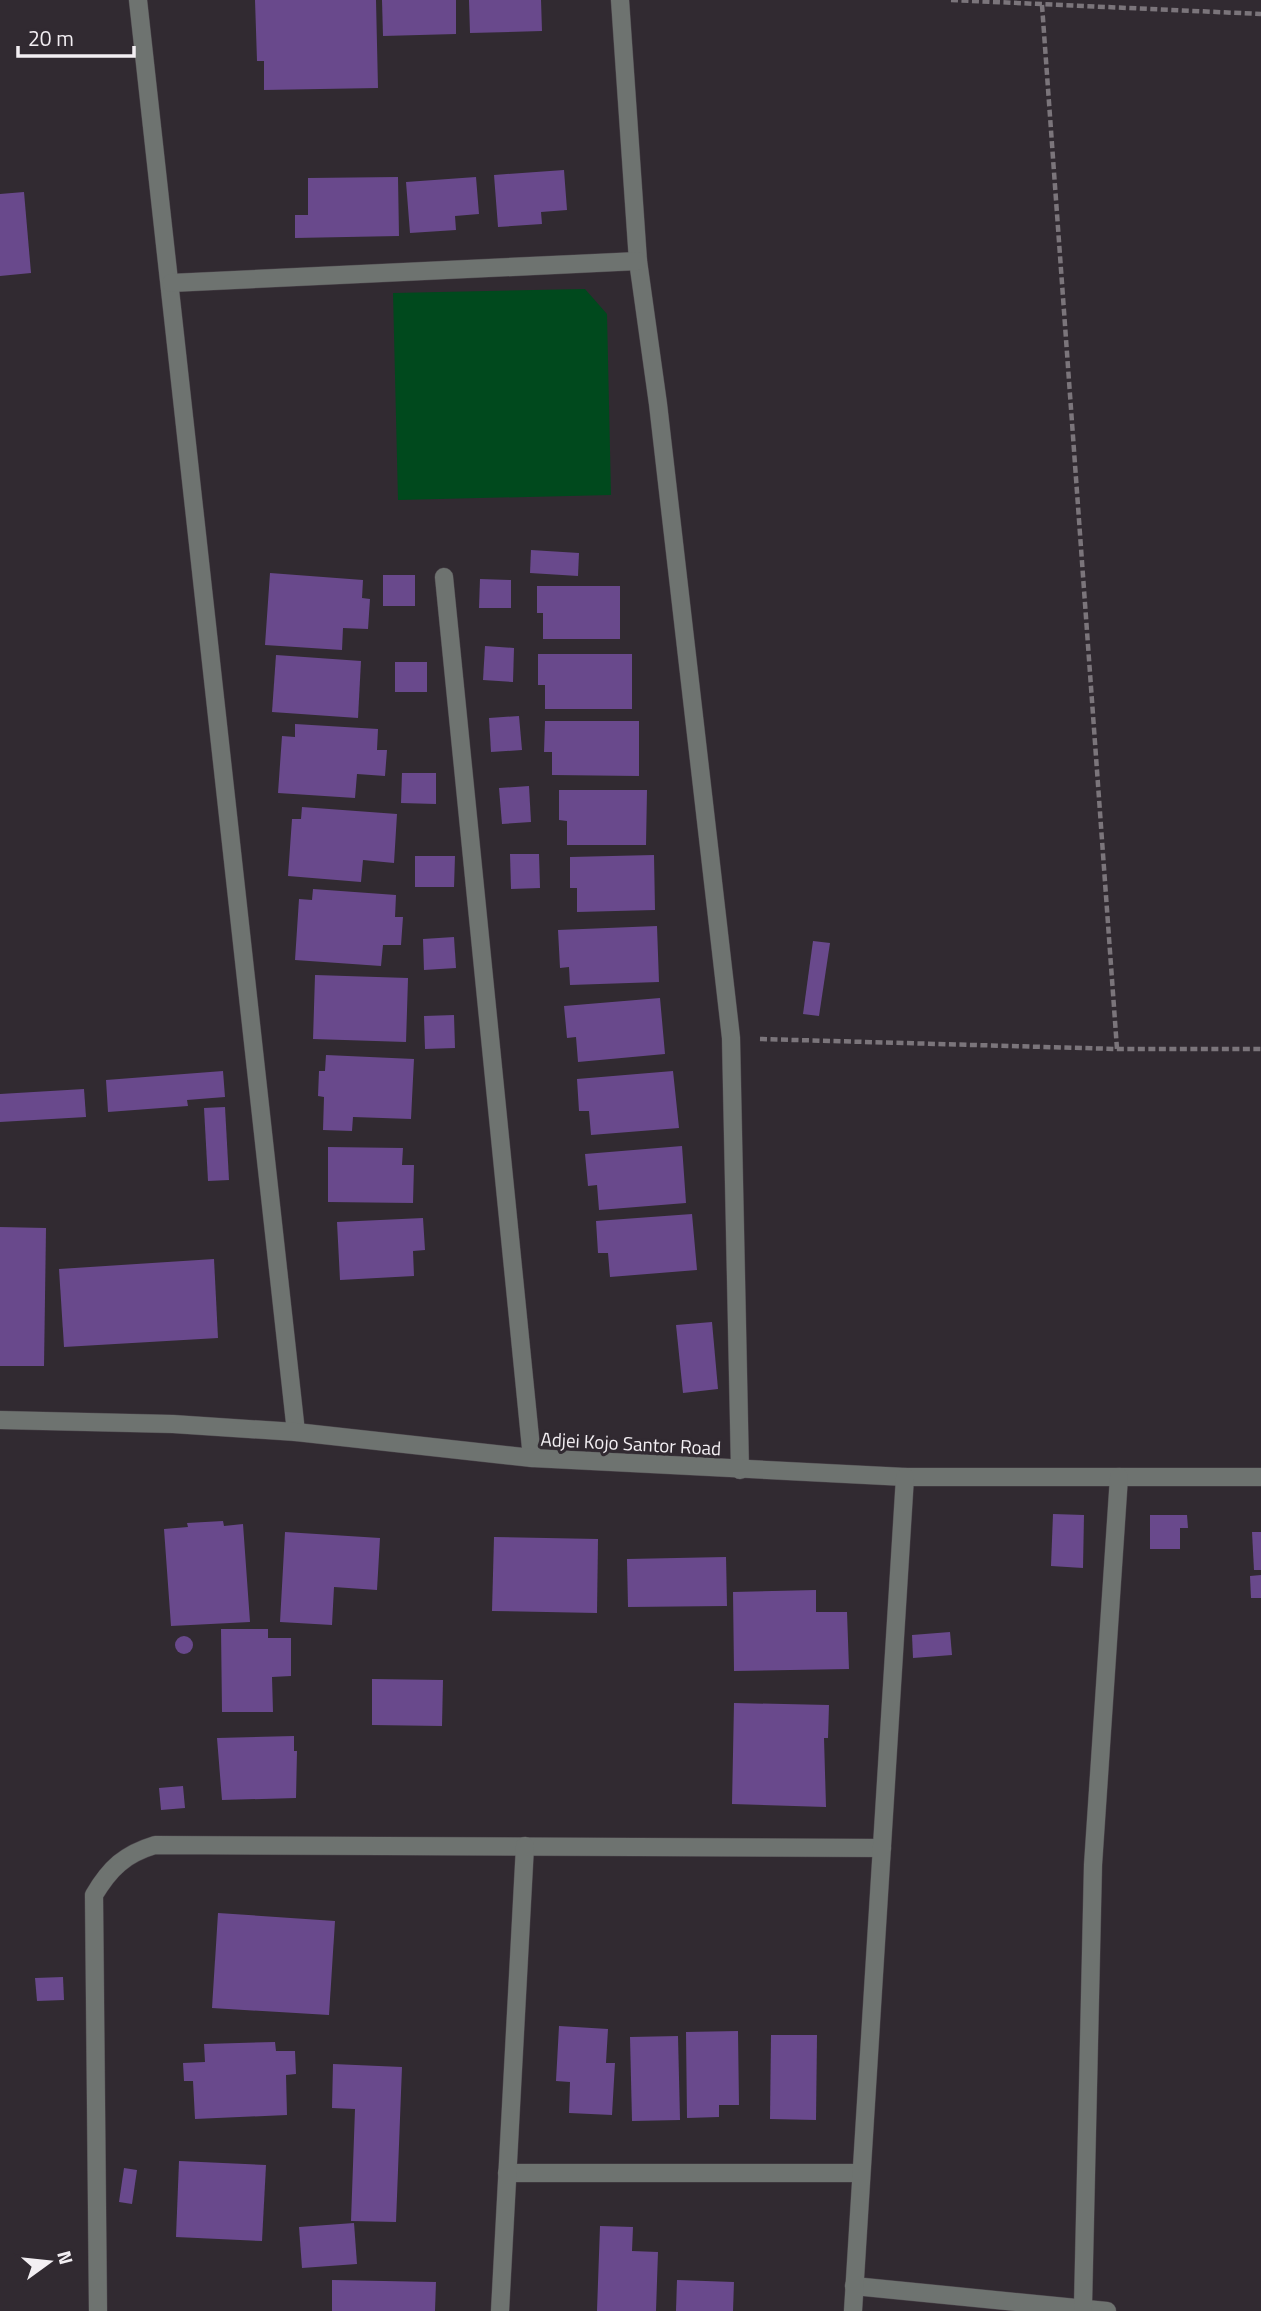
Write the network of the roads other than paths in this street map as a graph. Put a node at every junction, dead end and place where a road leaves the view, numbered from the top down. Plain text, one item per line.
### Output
1 (138, 0) edge
2 (620, 0) edge
3 (638, 261) junction
4 (172, 283) junction
5 (444, 577) dead end
6 (0, 1420) edge
7 (296, 1432) junction
8 (532, 1458) junction
9 (740, 1470) junction
10 (1119, 1477) junction
11 (1261, 1477) edge
12 (905, 1478) junction
13 (525, 1846) junction
14 (882, 1848) junction
15 (508, 2173) junction
16 (861, 2173) junction
17 (854, 2286) junction
18 (1083, 2306) junction
19 (98, 2311) edge
20 (500, 2311) edge
21 (853, 2311) edge
22 (1107, 2311) edge

1 - 4 street
2 - 3 street
3 - 4 street
3 - 9 street
4 - 7 street
5 - 8 street
6 - 7 street, Adjei Kojo Santor Road
7 - 8 street, Adjei Kojo Santor Road
8 - 9 street, Adjei Kojo Santor Road
9 - 12 street, Adjei Kojo Santor Road
10 - 11 street, Adjei Kojo Santor Road
10 - 12 street, Adjei Kojo Santor Road
10 - 18 street
12 - 14 street
13 - 14 street
13 - 15 street
13 - 19 street
14 - 16 street
15 - 16 street
15 - 20 street
16 - 17 street
17 - 18 street
17 - 21 street
18 - 22 street

